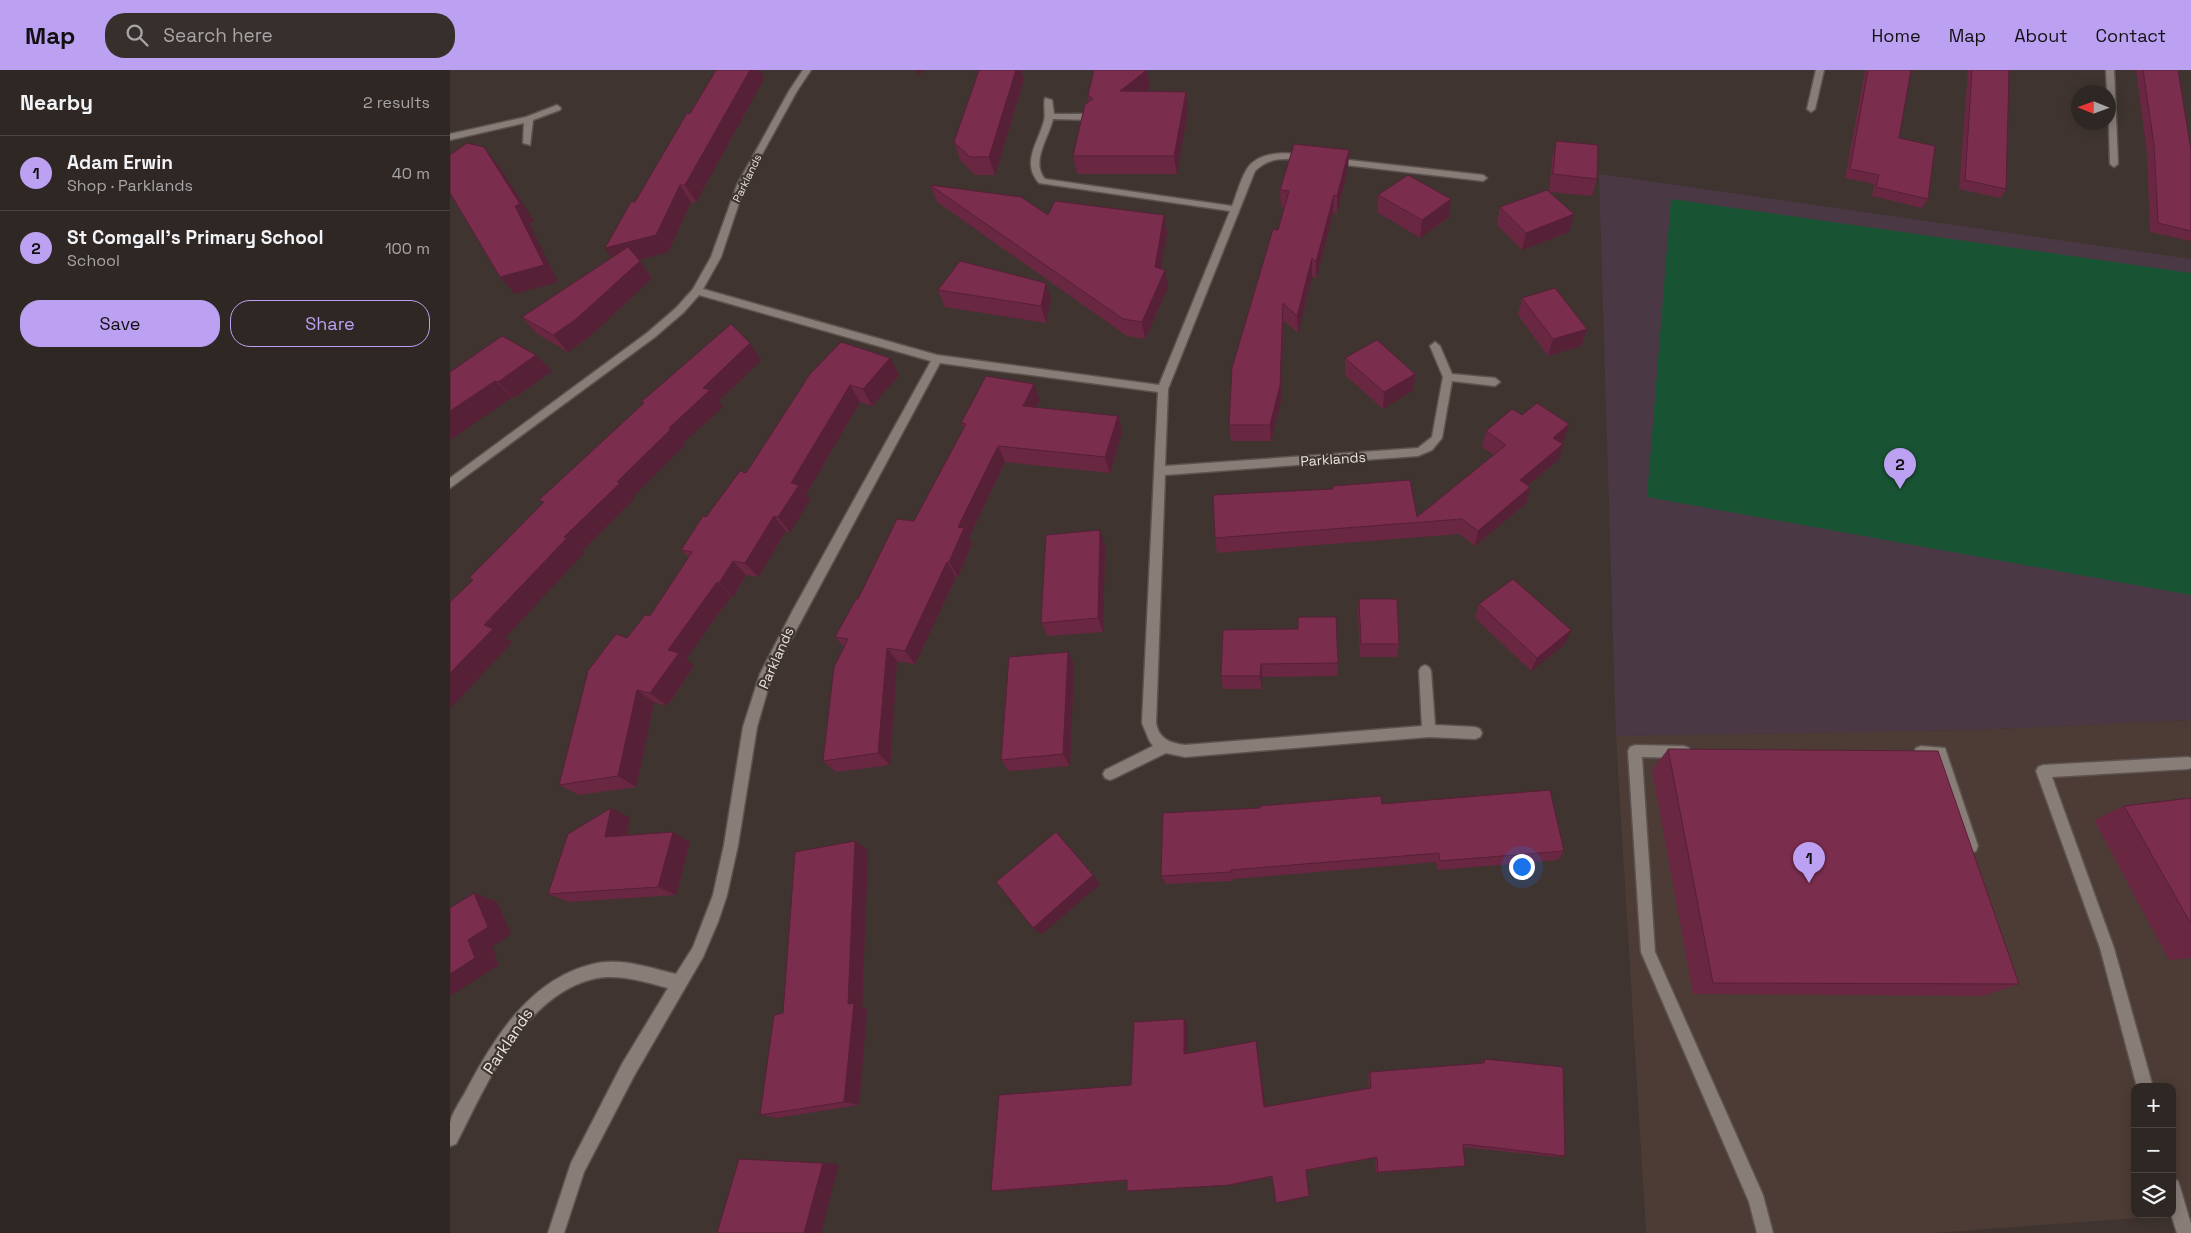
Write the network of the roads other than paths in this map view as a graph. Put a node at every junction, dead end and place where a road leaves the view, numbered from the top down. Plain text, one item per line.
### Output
1 (807, 70) edge
2 (1820, 70) edge
3 (2110, 70) edge
4 (1048, 100) dead end
5 (557, 108) dead end
6 (1812, 109) dead end
7 (1049, 116) junction
8 (1091, 117) edge
9 (529, 120) junction
10 (450, 137) edge
11 (527, 143) dead end
12 (2114, 164) dead end
13 (1483, 178) dead end
14 (1234, 209) junction
15 (697, 291) junction
16 (1435, 346) dead end
17 (938, 358) junction
18 (1448, 377) junction
19 (1495, 382) dead end
20 (1163, 389) junction
21 (1161, 471) junction
22 (450, 484) edge
23 (1425, 671) dead end
24 (1429, 731) junction
25 (1475, 733) dead end
26 (1164, 746) junction
27 (1694, 752) edge
28 (1911, 752) edge
29 (2188, 763) dead end
30 (1110, 774) dead end
31 (1976, 861) edge
32 (681, 983) junction
33 (2144, 1083) edge
34 (450, 1138) edge
35 (2176, 1200) edge
36 (556, 1233) edge
37 (1765, 1233) edge
38 (2185, 1233) edge

1 - 15 street, Parklands
2 - 6 street
3 - 12 street
4 - 7 street
5 - 9 street
7 - 8 street
7 - 14 street
9 - 10 street
9 - 11 street
13 - 14 street
14 - 20 street
15 - 17 street
15 - 22 street, Parklands
16 - 18 street
17 - 20 street
17 - 32 street, Parklands
18 - 19 street
18 - 21 street, Parklands
20 - 21 street
21 - 26 street
23 - 24 street
24 - 25 street
24 - 26 street
26 - 30 street
27 - 37 street
28 - 31 street
29 - 33 street
32 - 34 street, Parklands
32 - 36 street, Parklands
35 - 38 street

